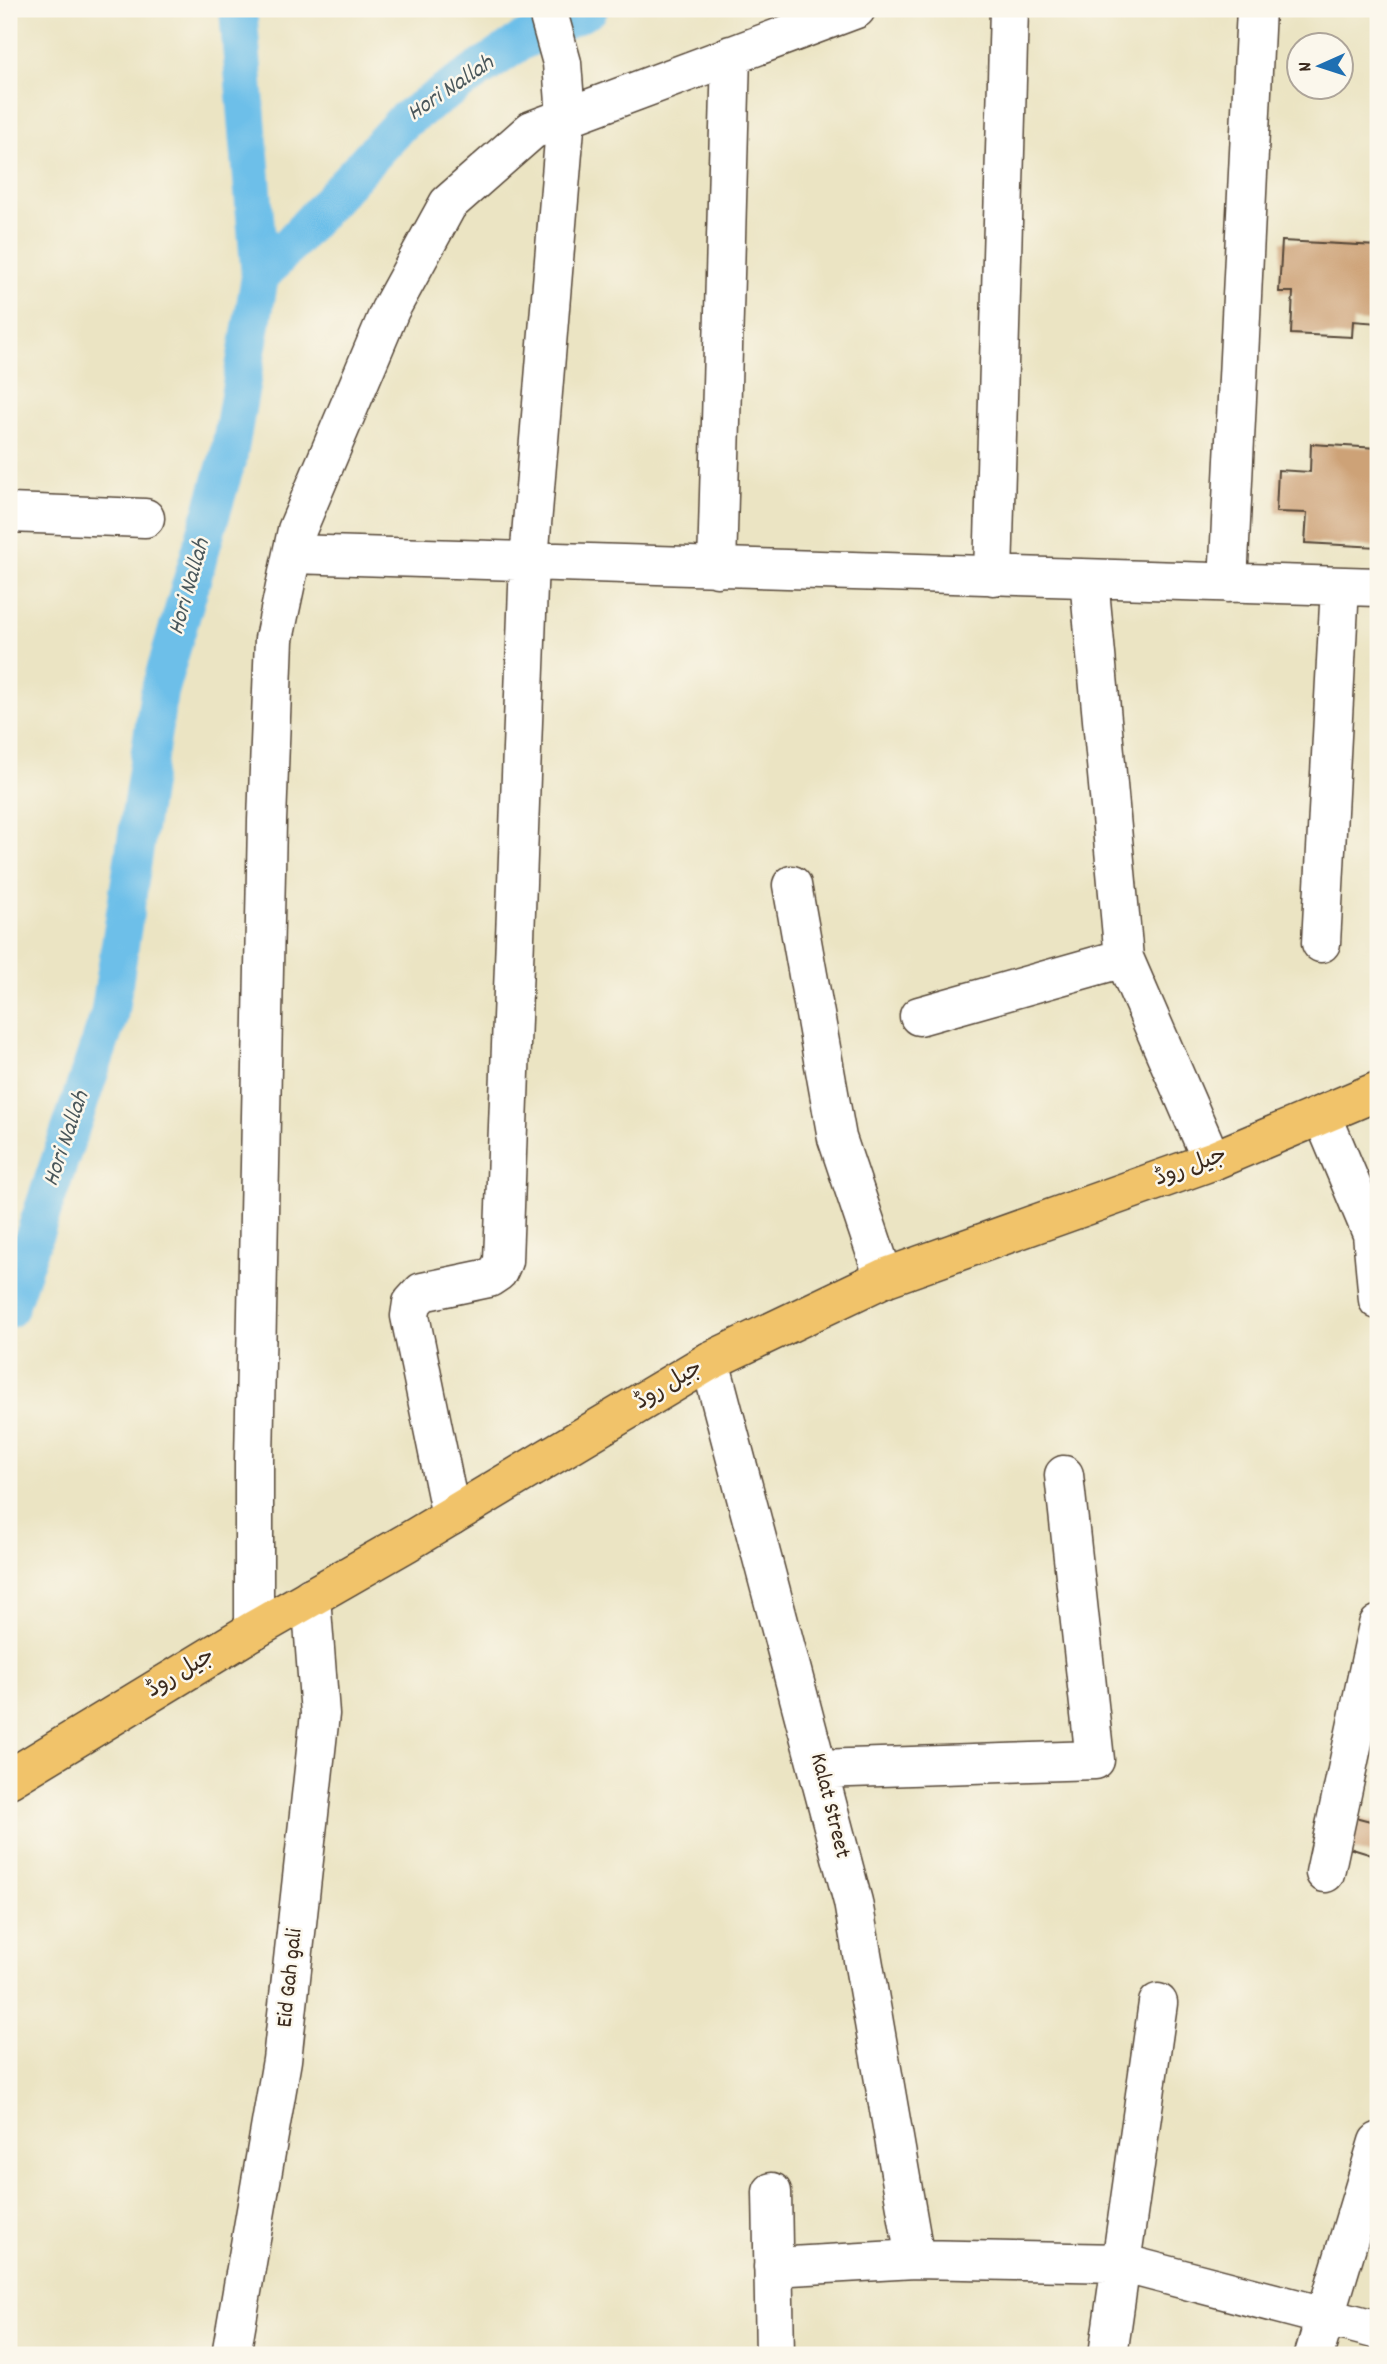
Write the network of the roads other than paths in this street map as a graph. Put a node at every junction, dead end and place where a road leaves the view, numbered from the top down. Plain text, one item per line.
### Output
1 (547, 9) edge
2 (856, 9) edge
3 (1009, 9) edge
4 (1256, 9) edge
5 (731, 55) junction
6 (566, 117) junction
7 (9, 513) edge
8 (145, 518) dead end
9 (292, 554) junction
10 (529, 560) junction
11 (717, 568) junction
12 (993, 576) junction
13 (1089, 579) junction
14 (1228, 583) junction
15 (1340, 586) junction
16 (1378, 587) edge
17 (792, 884) dead end
18 (1321, 943) dead end
19 (1125, 958) junction
20 (919, 1016) dead end
21 (1378, 1091) edge
22 (1322, 1115) junction
23 (1212, 1161) junction
24 (884, 1278) junction
25 (1378, 1300) edge
26 (710, 1361) junction
27 (1064, 1475) dead end
28 (452, 1516) junction
29 (311, 1597) junction
30 (1378, 1625) edge
31 (254, 1630) junction
32 (819, 1769) junction
33 (9, 1779) edge
34 (1325, 1873) dead end
35 (1157, 2003) dead end
36 (1378, 2141) edge
37 (772, 2192) dead end
38 (915, 2259) junction
39 (1121, 2263) junction
40 (773, 2267) junction
41 (1324, 2317) junction
42 (1378, 2330) edge
43 (231, 2355) edge
44 (775, 2355) edge
45 (1108, 2355) edge
46 (1314, 2355) edge

1 - 6 street
2 - 5 street
3 - 12 street
4 - 14 street
5 - 6 street
5 - 11 street
6 - 9 street
6 - 10 street
7 - 8 street
9 - 10 street
9 - 31 street
10 - 11 street
10 - 28 street
11 - 12 street
12 - 13 street
13 - 14 street
13 - 19 street
14 - 15 street
15 - 16 street
15 - 18 street
17 - 24 street
19 - 20 street
19 - 23 street
21 - 22 main road, جیل روڈ
22 - 23 main road, جیل روڈ
22 - 25 street
23 - 24 main road, جیل روڈ
24 - 26 main road, جیل روڈ
26 - 28 main road, جیل روڈ
26 - 32 street, Kalat Street
27 - 32 street
28 - 29 main road, جیل روڈ
29 - 31 main road, جیل روڈ
29 - 43 street, Eid Gah gali
30 - 34 street
31 - 33 main road, جیل روڈ
32 - 38 street, Kalat Street
35 - 39 street
36 - 41 street
37 - 40 street
38 - 39 street
38 - 40 street
39 - 41 street
39 - 45 street
40 - 44 street
41 - 42 street
41 - 46 street

